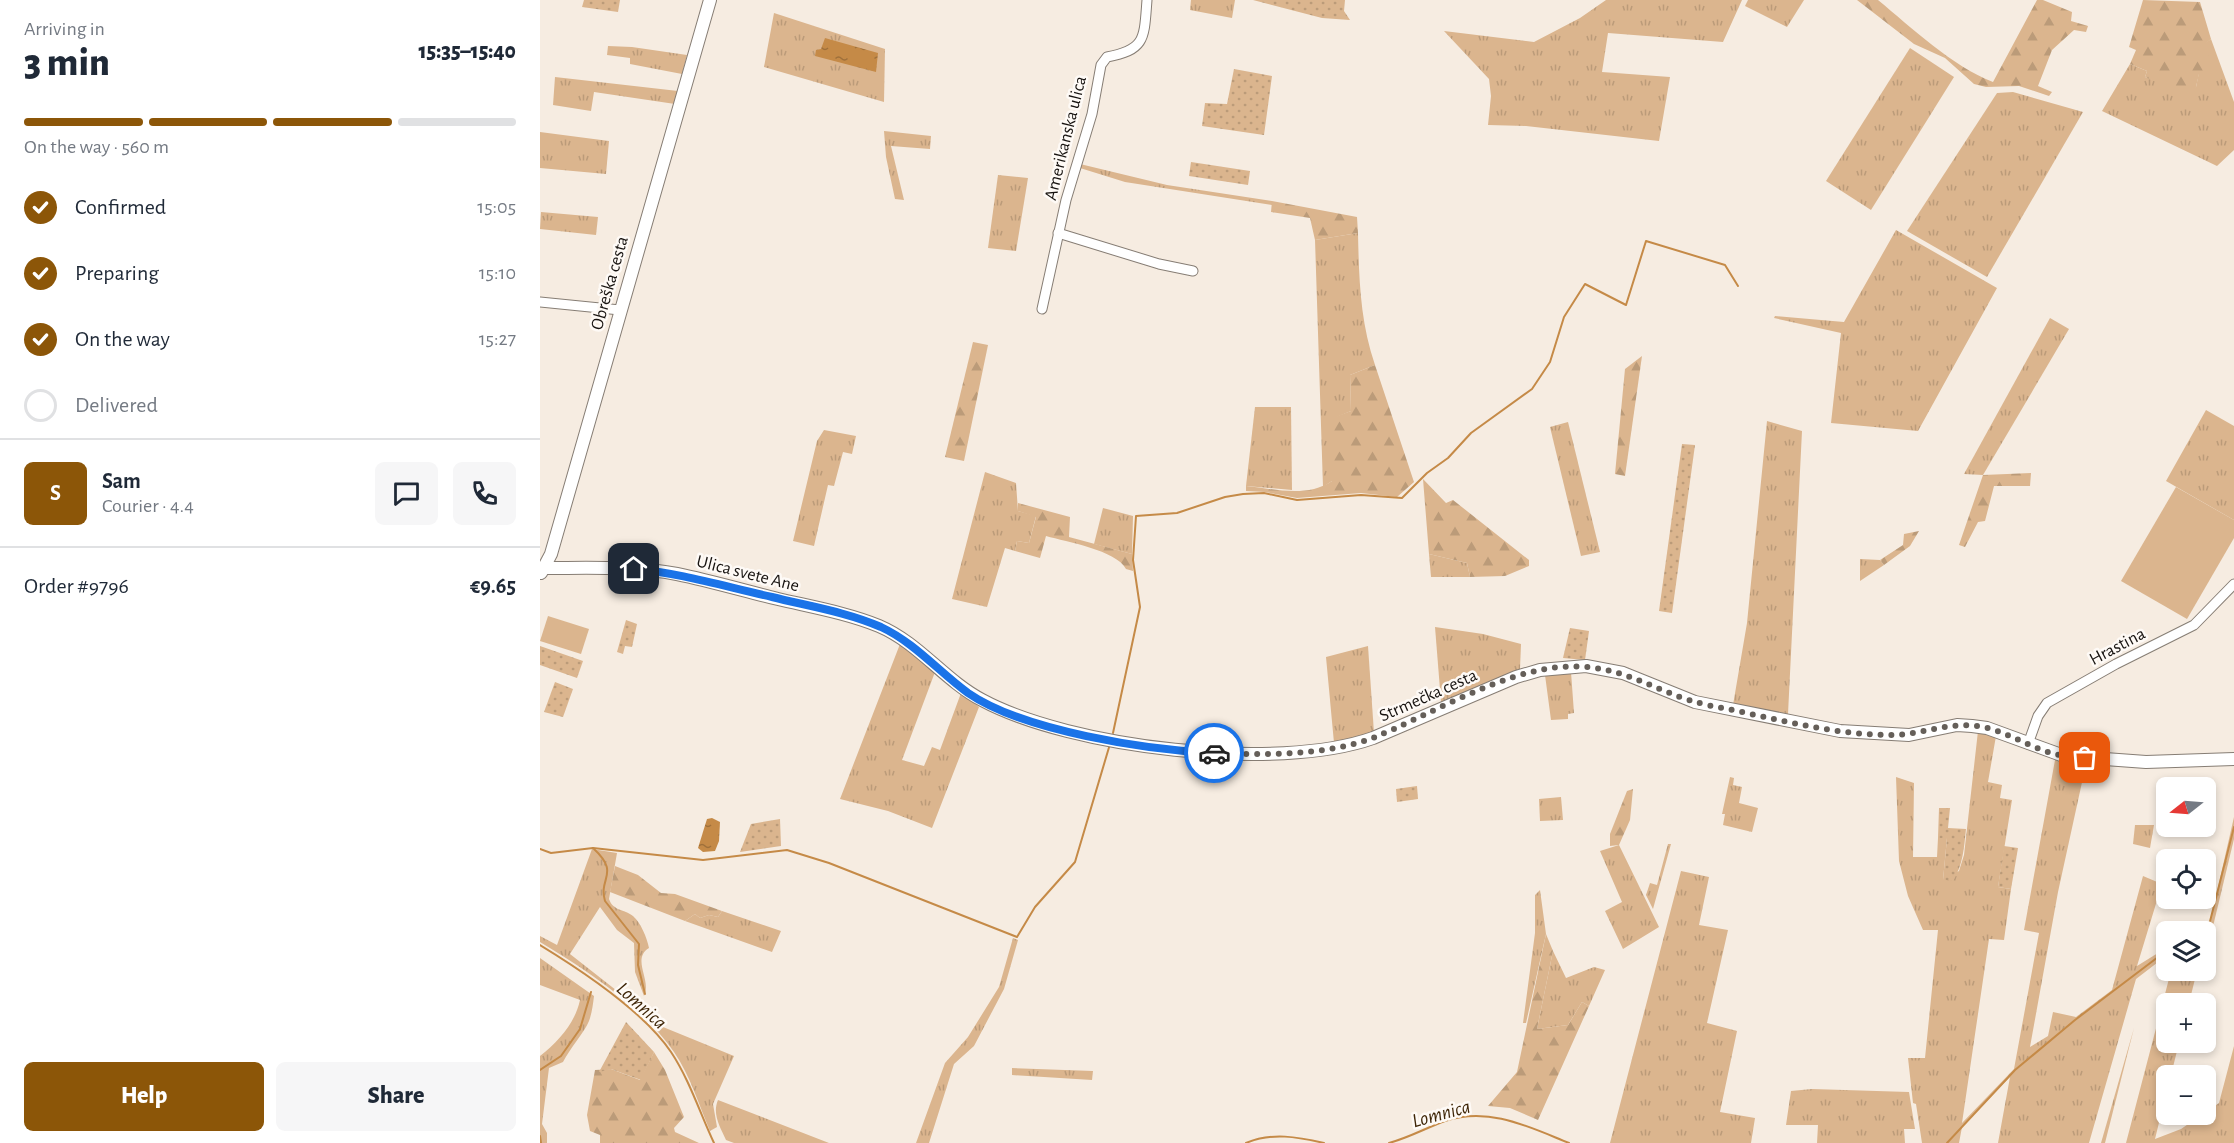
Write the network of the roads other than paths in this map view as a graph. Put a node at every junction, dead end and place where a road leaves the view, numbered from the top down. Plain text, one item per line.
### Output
1 (710, 0) edge
2 (1147, 0) edge
3 (1059, 232) junction
4 (1193, 271) dead end
5 (540, 302) edge
6 (1042, 309) dead end
7 (620, 310) junction
8 (543, 571) edge
9 (2234, 584) edge
10 (900, 637) joint
11 (2028, 744) junction
12 (2234, 759) edge

1 - 7 street, Obreška cesta
2 - 3 street, Amerikanska ulica
3 - 4 street
3 - 6 street, Amerikanska ulica
5 - 7 street
7 - 8 street, Obreška cesta
8 - 10 street, Ulica svete Ane
9 - 11 street, Hrastina
10 - 11 street, Strmečka cesta
11 - 12 street, Strmečka cesta

